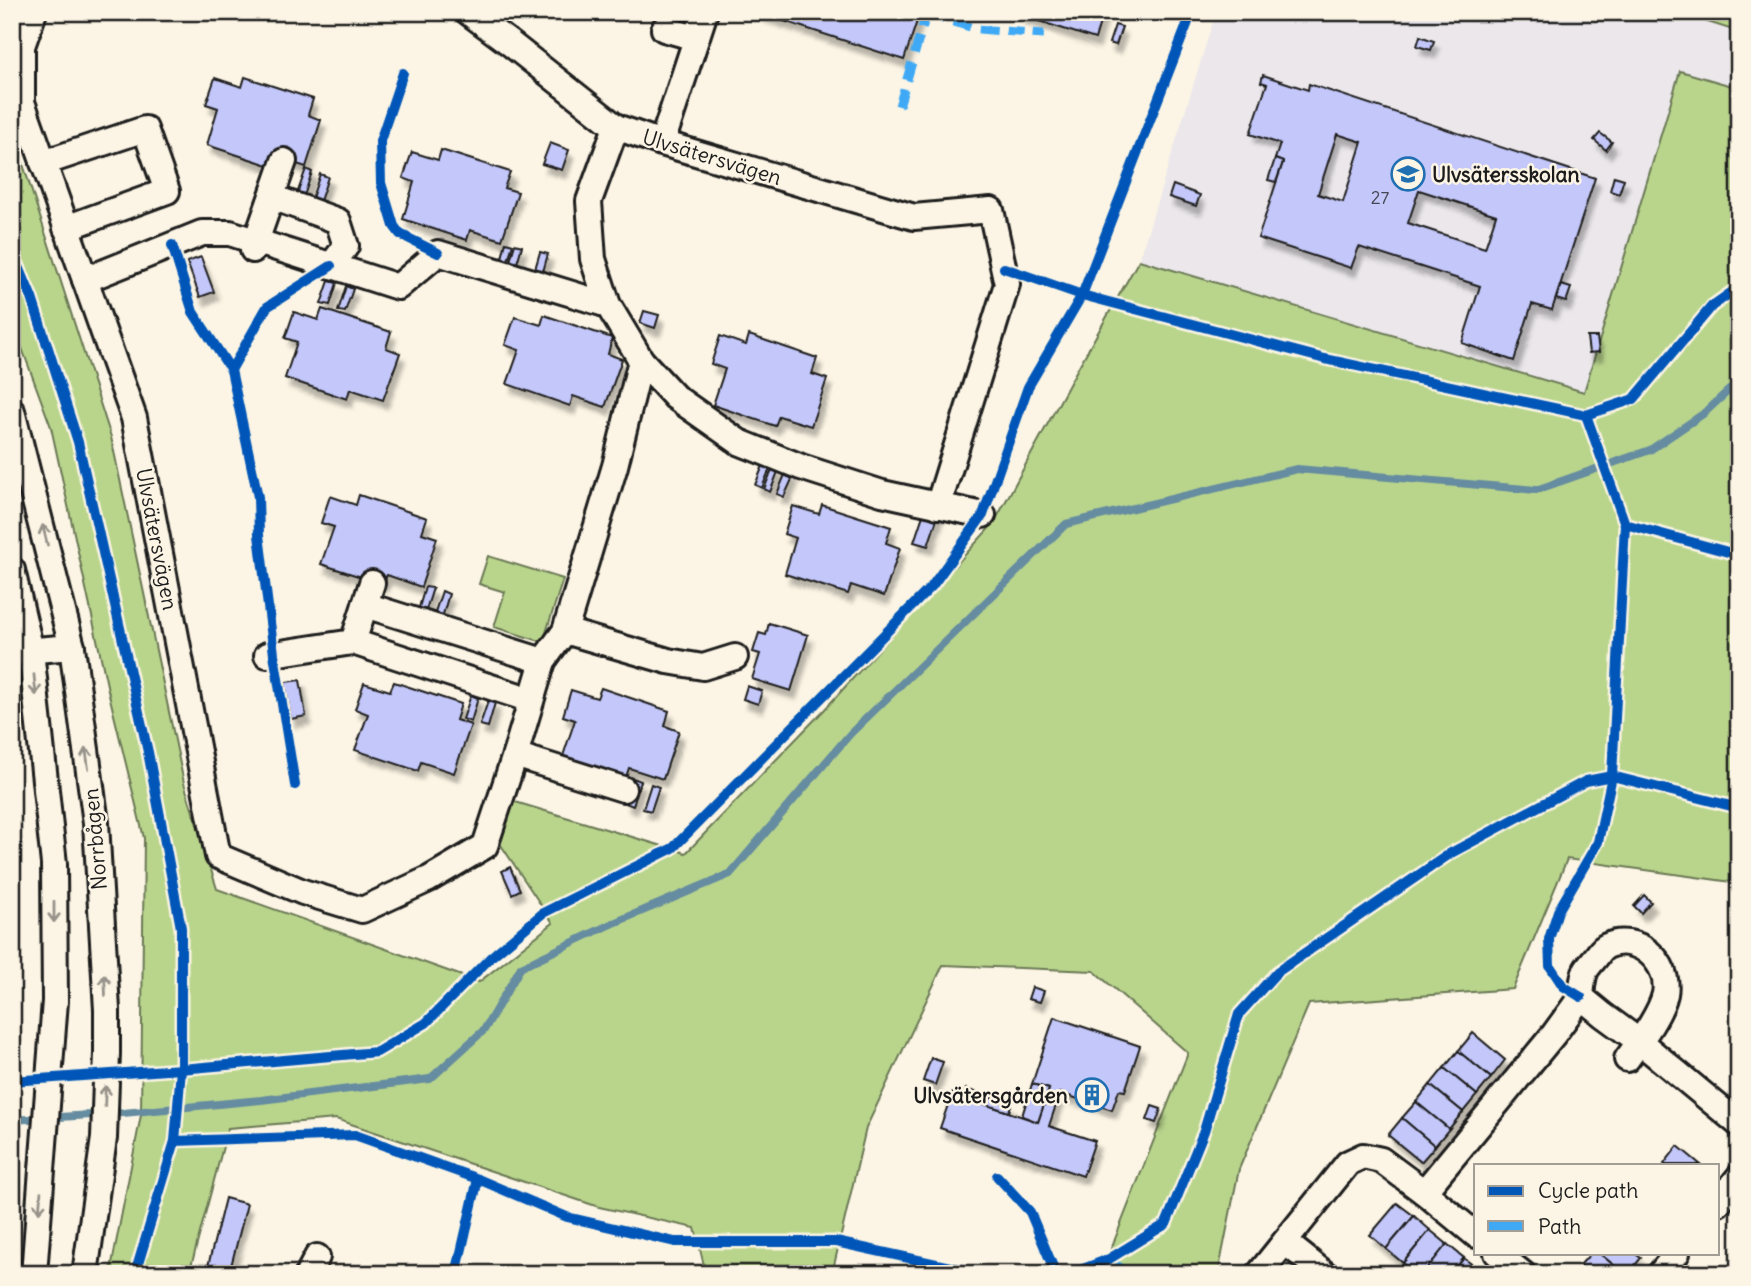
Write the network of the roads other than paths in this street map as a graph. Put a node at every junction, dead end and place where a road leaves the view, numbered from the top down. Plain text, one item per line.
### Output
1 (33, 12) edge
2 (468, 12) edge
3 (705, 12) edge
4 (664, 29) dead end
5 (696, 38) junction
6 (616, 127) junction
7 (662, 144) junction
8 (284, 161) dead end
9 (43, 163) junction
10 (272, 197) junction
11 (66, 228) junction
12 (255, 246) junction
13 (331, 266) junction
14 (85, 280) junction
15 (608, 305) junction
16 (641, 360) junction
17 (12, 411) edge
18 (938, 506) junction
19 (983, 515) dead end
20 (12, 570) edge
21 (565, 631) junction
22 (353, 642) junction
23 (72, 647) junction
24 (22, 651) edge
25 (267, 655) dead end
26 (735, 657) dead end
27 (543, 661) junction
28 (531, 700) junction
29 (515, 755) junction
30 (623, 789) dead end
31 (1581, 997) junction
32 (1634, 1050) junction
33 (1739, 1124) edge
34 (1739, 1177) edge
35 (1424, 1192) junction
36 (1720, 1201) edge
37 (1474, 1233) edge
38 (1284, 1242) junction
39 (1498, 1254) edge
40 (1676, 1254) edge
41 (34, 1274) edge
42 (85, 1274) edge
43 (1259, 1274) edge
44 (1325, 1274) edge
45 (1523, 1274) edge
46 (1660, 1274) edge

1 - 9 street, Ulvsätersvägen
2 - 6 street, Ulvsätersvägen
3 - 5 street
4 - 5 street
5 - 7 street
6 - 7 street, Ulvsätersvägen
6 - 15 street
7 - 18 street, Ulvsätersvägen
8 - 10 street
9 - 11 street, Ulvsätersvägen
9 - 11 street
10 - 12 street
10 - 13 street
11 - 14 street, Ulvsätersvägen
12 - 13 street
12 - 14 street
13 - 15 street
14 - 29 street, Ulvsätersvägen
15 - 16 street
16 - 18 street
16 - 21 street
23 -> 17 street, Norrbågen
18 - 19 street
20 - 24 street, Norrbågen
21 - 26 street
21 - 27 street
22 - 25 street
22 - 27 street
22 - 28 street
23 - 24 street
42 -> 23 street, Norrbågen
24 -> 41 street, Norrbågen
27 - 28 street
28 - 29 street
29 - 30 street
31 - 32 street
31 - 32 street
31 - 35 street
32 - 33 street
34 - 36 street
35 - 37 street
35 - 38 street
38 - 43 street
38 - 44 street
39 - 45 street
40 - 46 street

